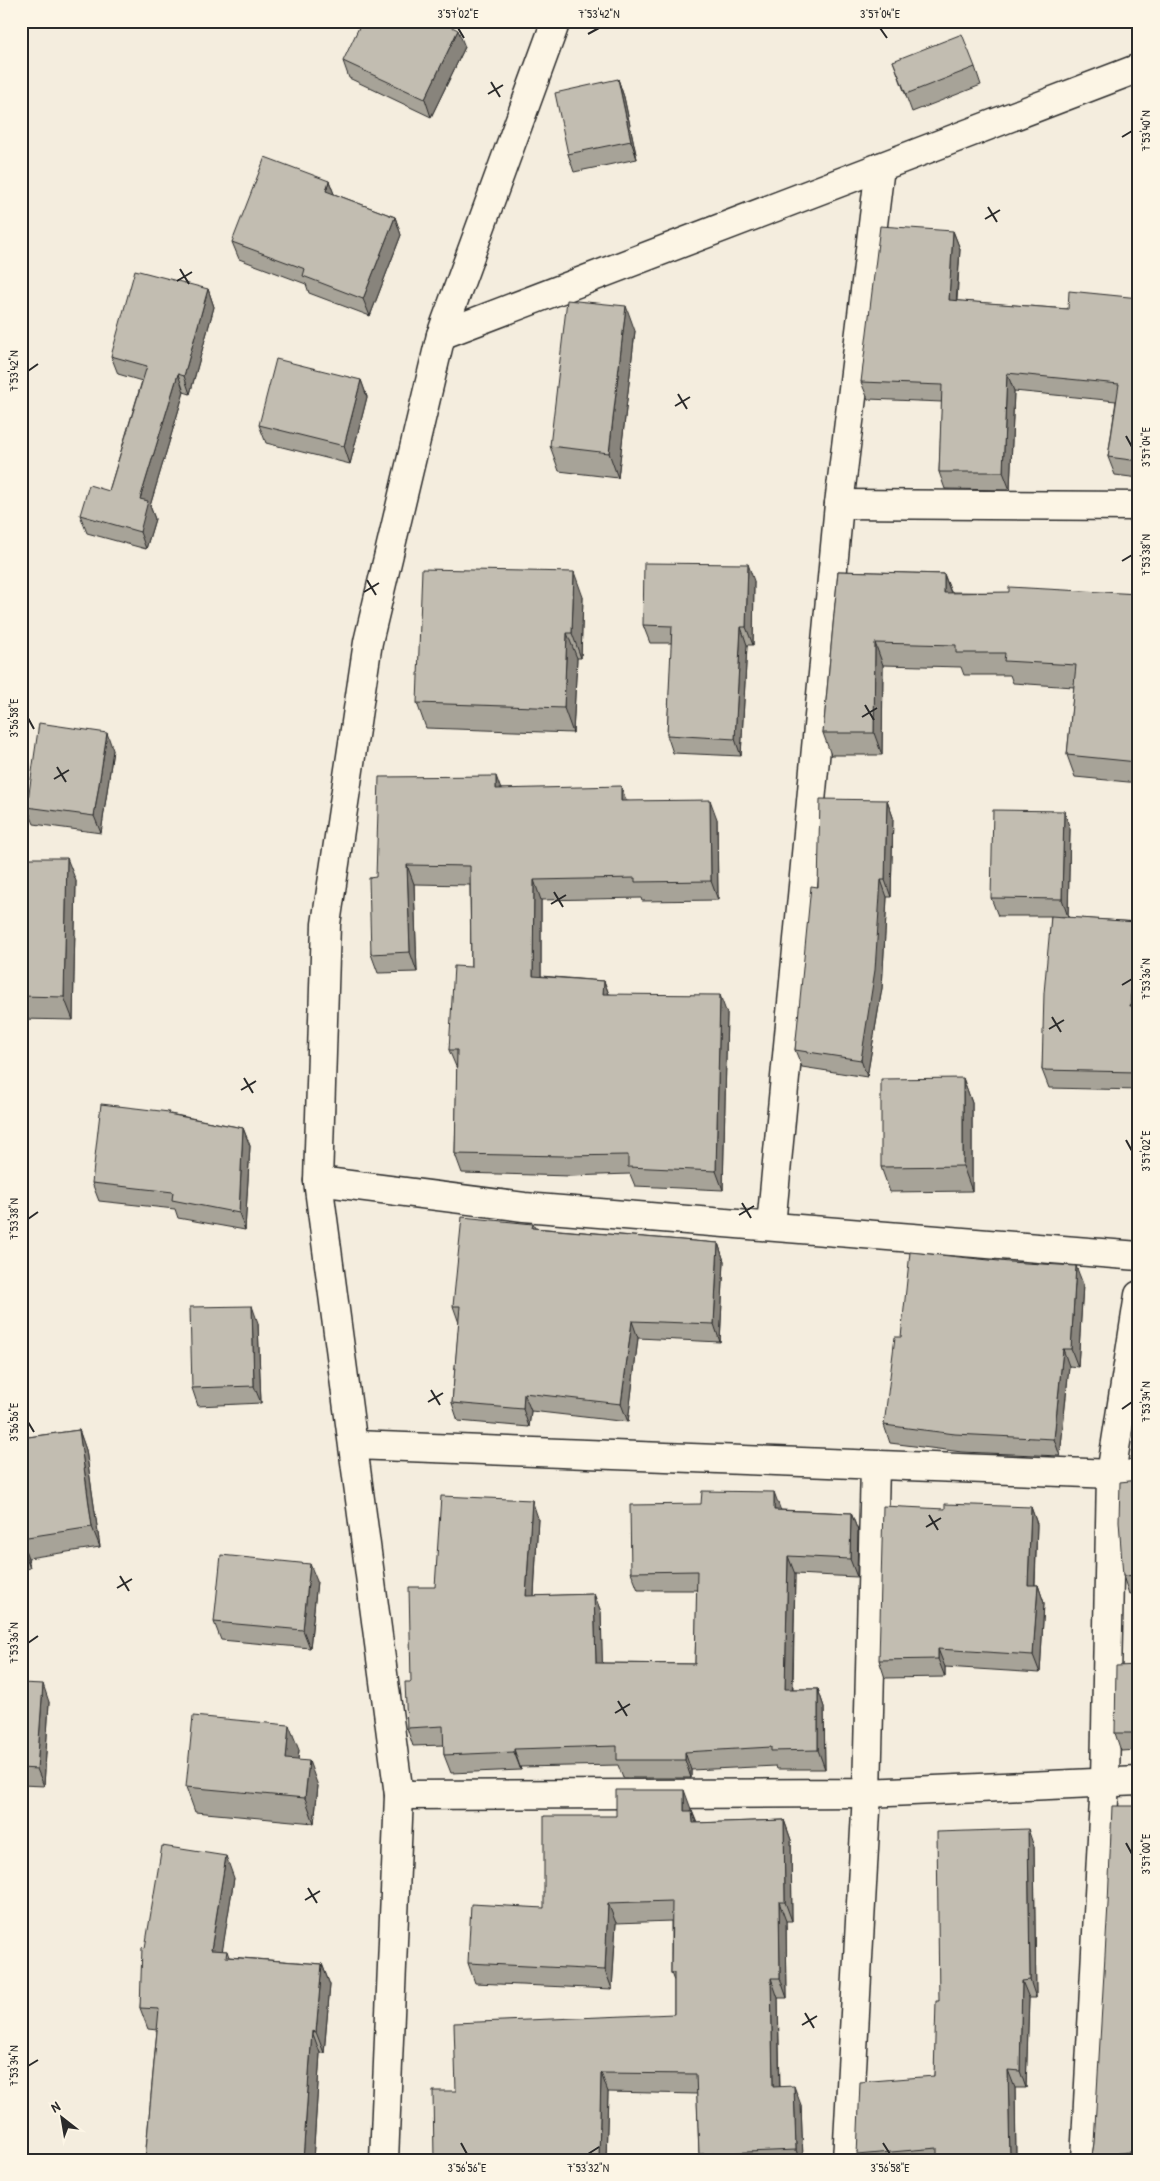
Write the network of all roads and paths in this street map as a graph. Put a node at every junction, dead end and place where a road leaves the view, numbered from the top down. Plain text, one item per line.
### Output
1 (556, 21) edge
2 (1139, 68) edge
3 (880, 167) junction
4 (441, 335) junction
5 (840, 504) junction
6 (1139, 506) edge
7 (318, 1181) junction
8 (771, 1226) junction
9 (1139, 1256) edge
10 (1139, 1295) edge
11 (354, 1445) junction
12 (875, 1466) junction
13 (1111, 1474) junction
14 (1139, 1475) edge
15 (1105, 1781) junction
16 (1139, 1781) edge
17 (867, 1793) junction
18 (399, 1795) junction
19 (384, 2160) edge
20 (847, 2160) edge
21 (1085, 2160) edge

1 - 4 street
2 - 3 street
3 - 4 street
3 - 5 street
4 - 7 street
5 - 6 street
5 - 8 street
7 - 8 street
7 - 11 street
8 - 9 street
10 - 13 street
11 - 12 street
11 - 18 street
12 - 13 street
12 - 17 street
13 - 14 street
13 - 15 street
15 - 16 street
15 - 17 street
15 - 21 street
17 - 18 street
17 - 20 street
18 - 19 street

